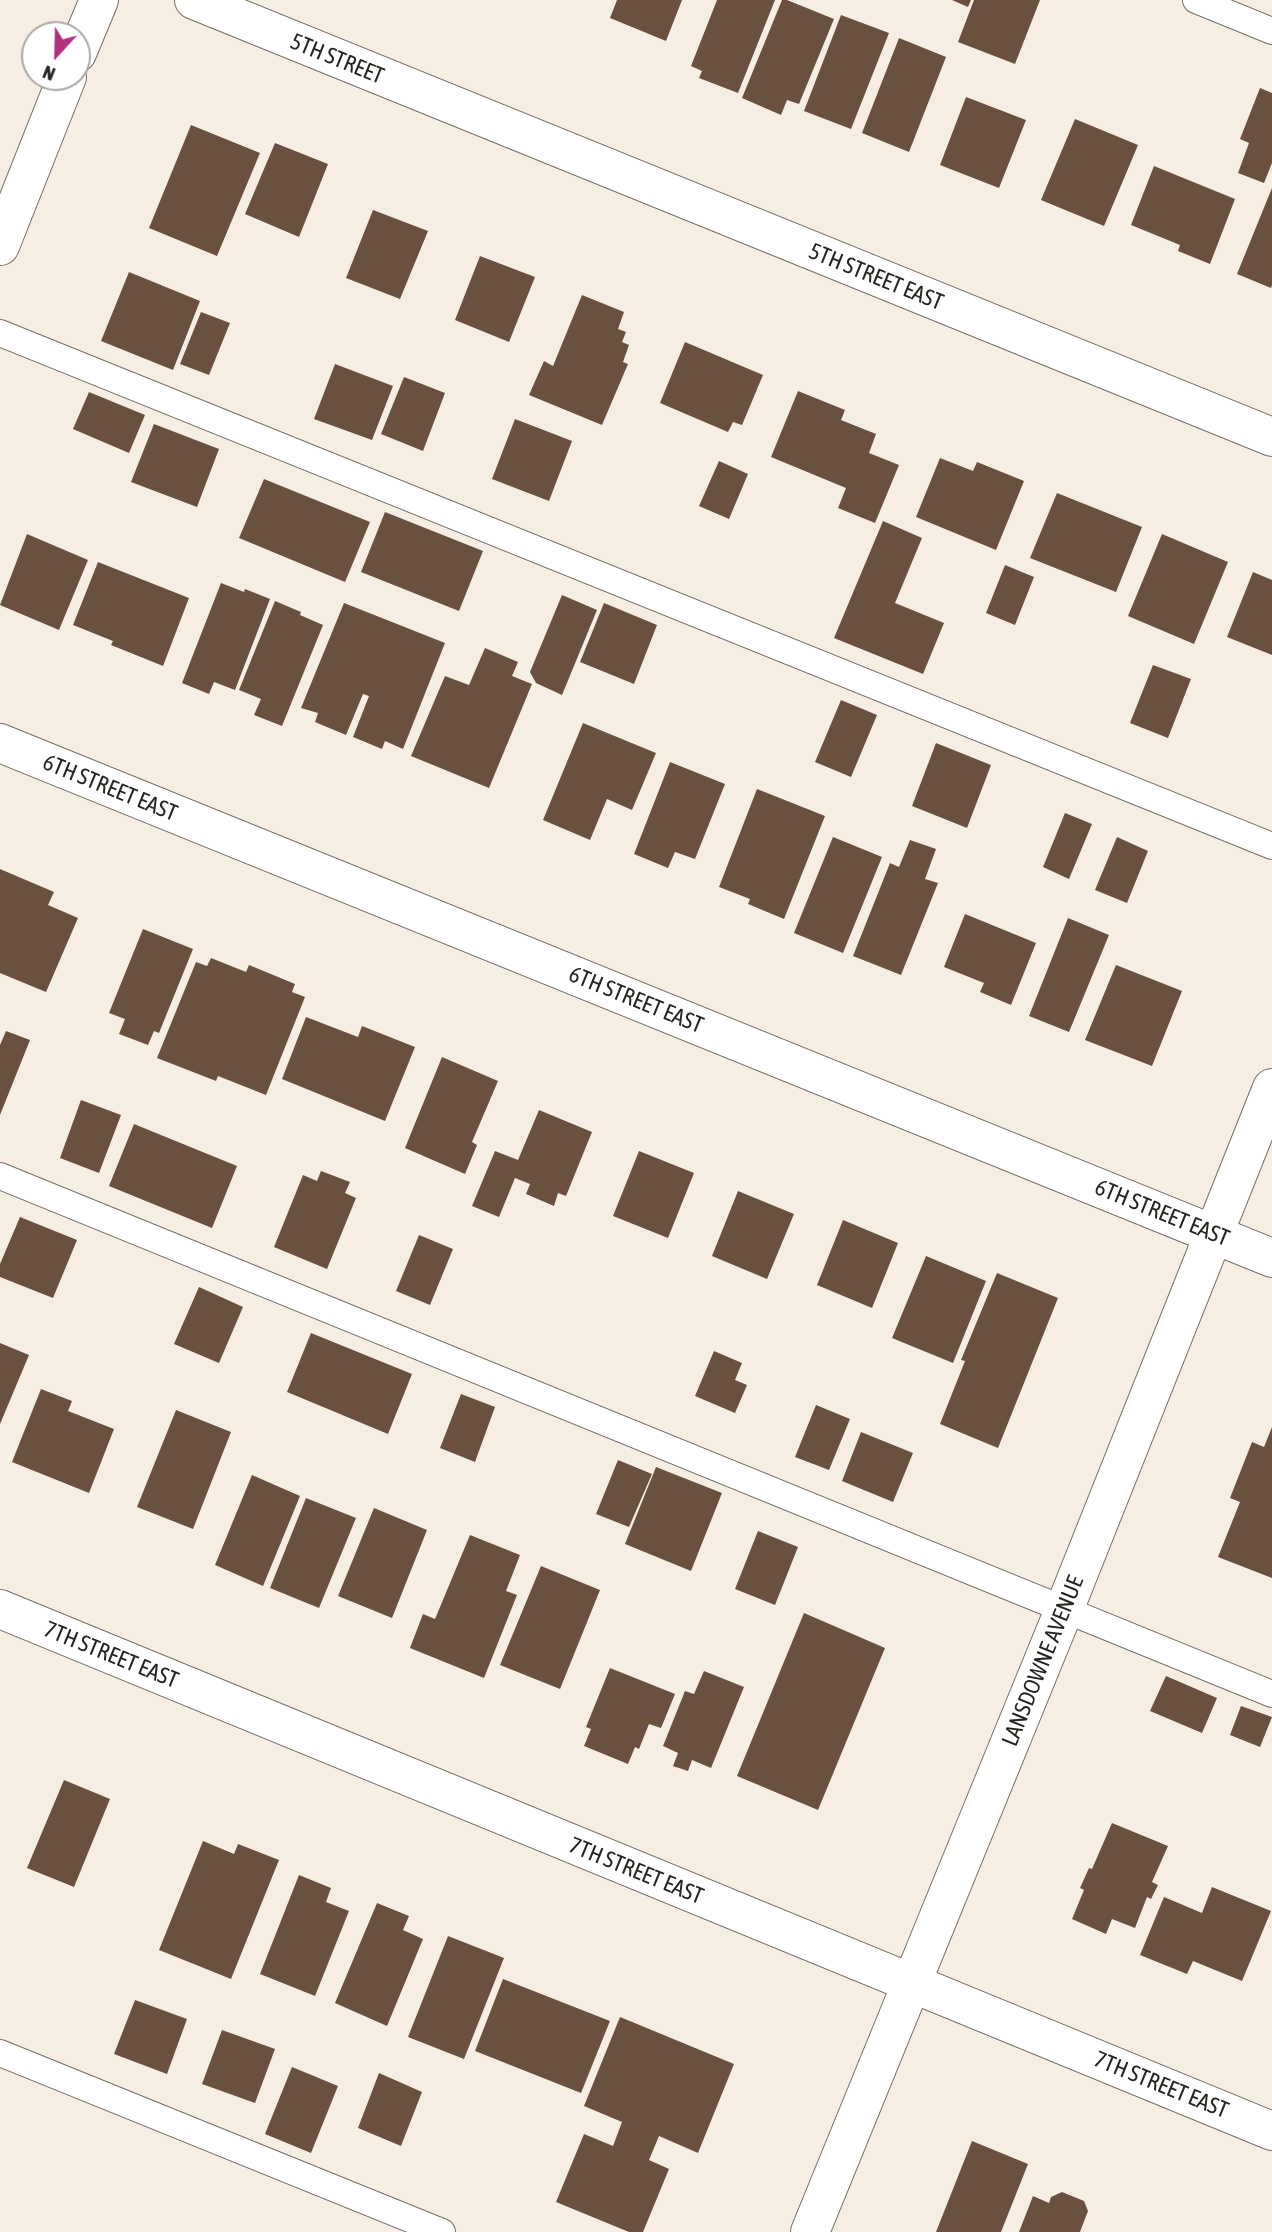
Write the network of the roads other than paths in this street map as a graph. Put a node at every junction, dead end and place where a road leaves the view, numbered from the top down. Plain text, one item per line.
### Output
1 (99, 0) edge
2 (194, 0) edge
3 (1196, 0) edge
4 (90, 21) edge
5 (1272, 31) edge
6 (62, 91) edge
7 (480, 118) joint
8 (0, 246) edge
9 (0, 333) edge
10 (1272, 438) edge
11 (0, 743) edge
12 (1272, 846) edge
13 (1272, 1088) edge
14 (0, 1176) edge
15 (1213, 1233) junction
16 (1272, 1258) edge
17 (0, 1609) edge
18 (1064, 1610) junction
19 (1272, 1694) edge
20 (911, 1984) junction
21 (0, 2053) edge
22 (1272, 2131) edge
23 (442, 2232) edge
24 (810, 2232) edge

1 - 4 street
2 - 7 street, 5TH STREET
3 - 5 lane
6 - 8 street
7 - 10 street, 5TH STREET EAST
9 - 12 lane
11 - 15 street, 6TH STREET EAST
13 - 15 street, LANSDOWNE AVENUE
14 - 18 lane
15 - 16 street, 6TH STREET EAST
15 - 18 street, LANSDOWNE AVENUE
17 - 20 street, 7TH STREET EAST
18 - 19 lane
18 - 20 street, LANSDOWNE AVENUE
20 - 22 street, 7TH STREET EAST
20 - 24 street, LANSDOWNE AVENUE
21 - 23 lane

